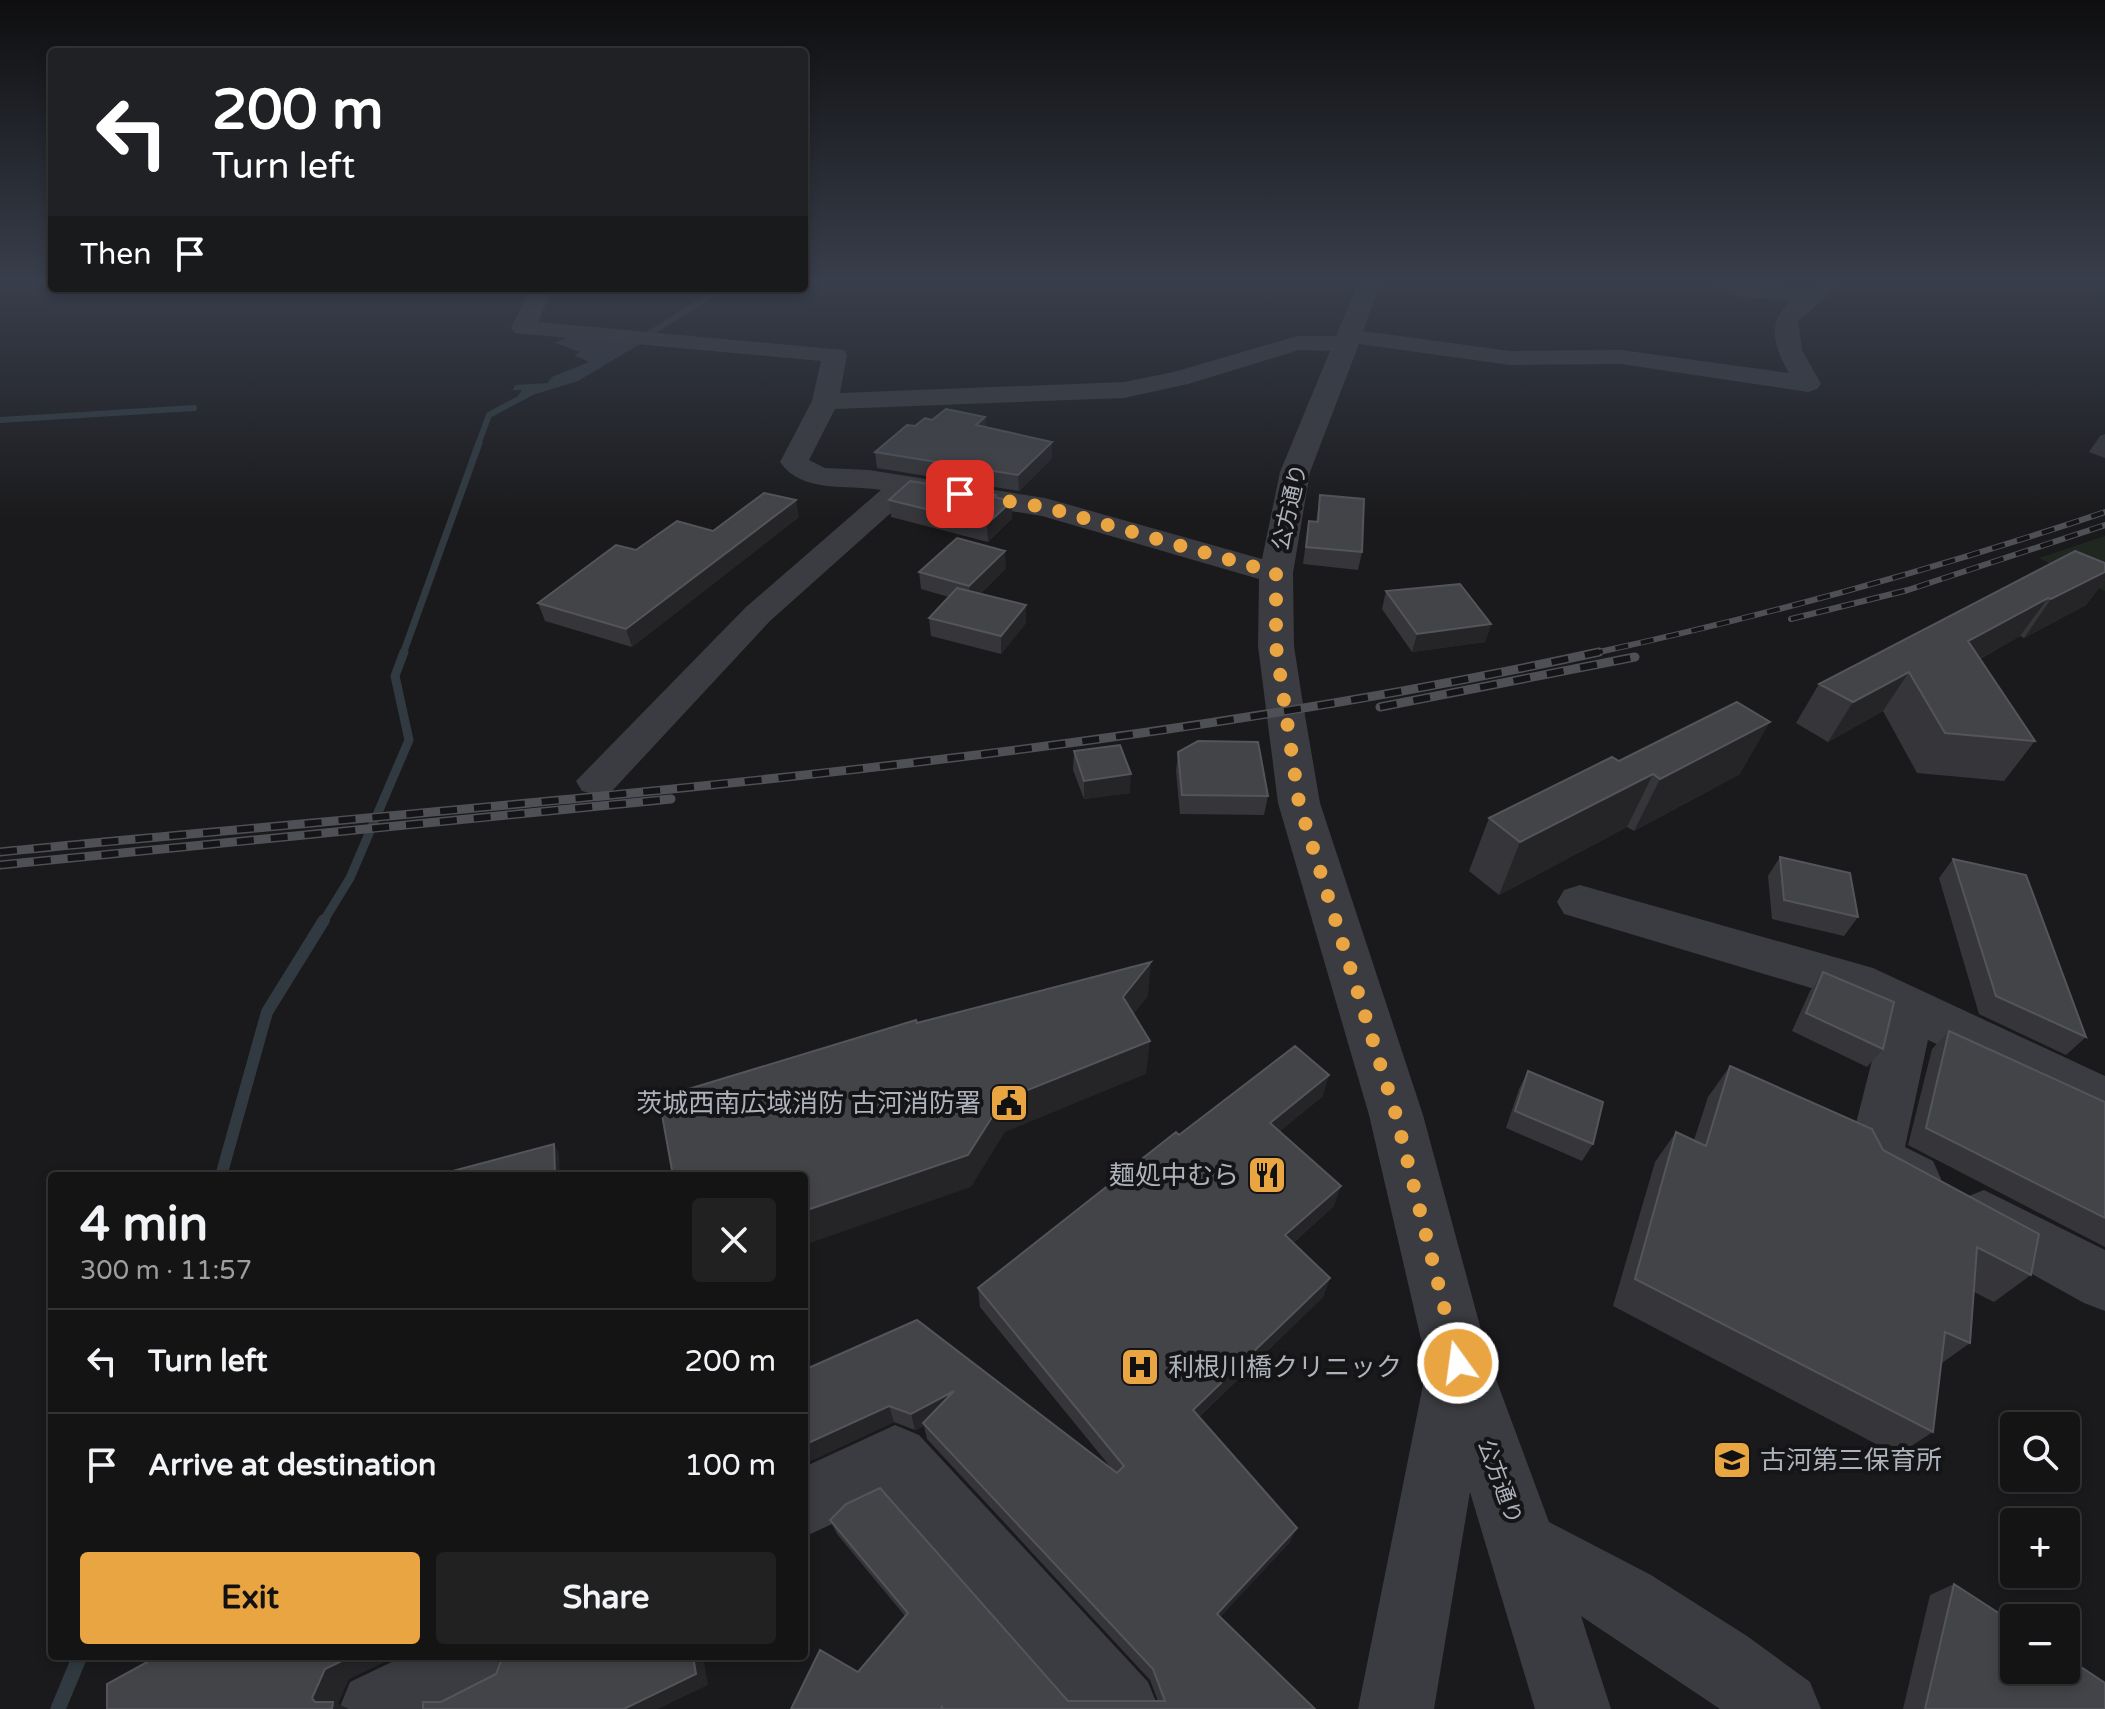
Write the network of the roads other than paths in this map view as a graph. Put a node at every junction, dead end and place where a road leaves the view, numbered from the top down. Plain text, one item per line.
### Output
1 (834, 362) edge
2 (1236, 362) edge
3 (1340, 362) edge
4 (1654, 362) edge
5 (1794, 362) edge
6 (825, 401) junction
7 (903, 486) junction
8 (1276, 573) junction
9 (597, 781) dead end
10 (1580, 902) dead end
11 (1910, 1008) junction
12 (2105, 1101) edge
13 (2105, 1282) edge
14 (1458, 1363) junction
15 (808, 1501) edge
16 (1523, 1546) junction
17 (479, 1660) edge
18 (377, 1709) edge
19 (1121, 1709) edge
20 (1396, 1709) edge
21 (1573, 1709) edge
22 (1783, 1709) edge

1 - 6 street
2 - 6 street
3 - 8 street, 公方通り
4 - 5 street
6 - 7 street
7 - 8 street
7 - 9 street
8 - 14 street, 公方通り
10 - 11 street
11 - 12 street
11 - 13 street
14 - 16 street, 公方通り
14 - 20 street
15 - 19 street
16 - 21 street, 公方通り
16 - 22 street
17 - 18 street

